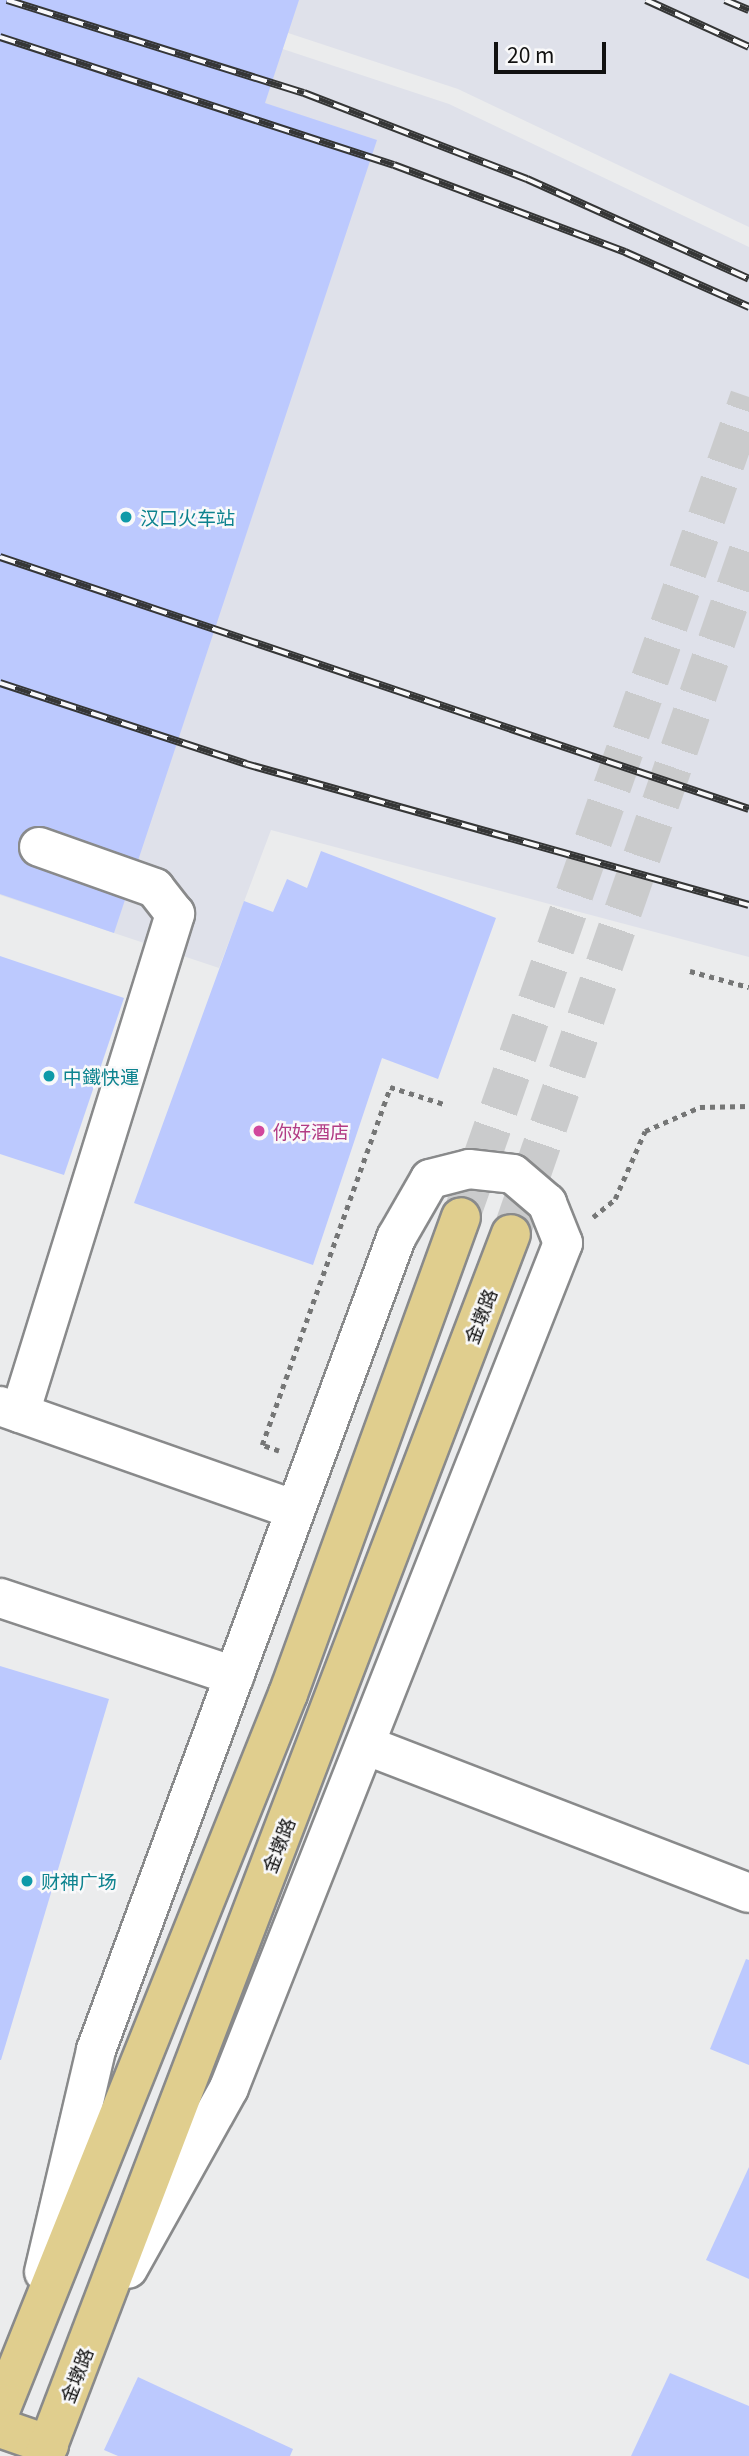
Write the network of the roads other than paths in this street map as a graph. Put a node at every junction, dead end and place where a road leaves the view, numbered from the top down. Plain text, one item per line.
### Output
1 (39, 847) dead end
2 (461, 1217) tunnel mouth
3 (512, 1234) tunnel mouth
4 (10, 1410) edge
5 (295, 1510) junction
6 (0, 1598) edge
7 (234, 1676) junction
8 (368, 1746) junction
9 (749, 1893) edge
10 (34, 2322) junction
11 (96, 2325) junction
12 (0, 2411) edge
13 (0, 2428) edge
14 (47, 2451) edge

1 - 4 street
2 - 10 main road
3 - 11 main road, 金墩路
4 - 5 street
5 - 7 street
5 - 8 street
6 - 7 street
7 - 10 street
8 - 9 street
8 - 11 street
10 - 12 main road
11 - 14 main road, 金墩路
13 - 14 main road

